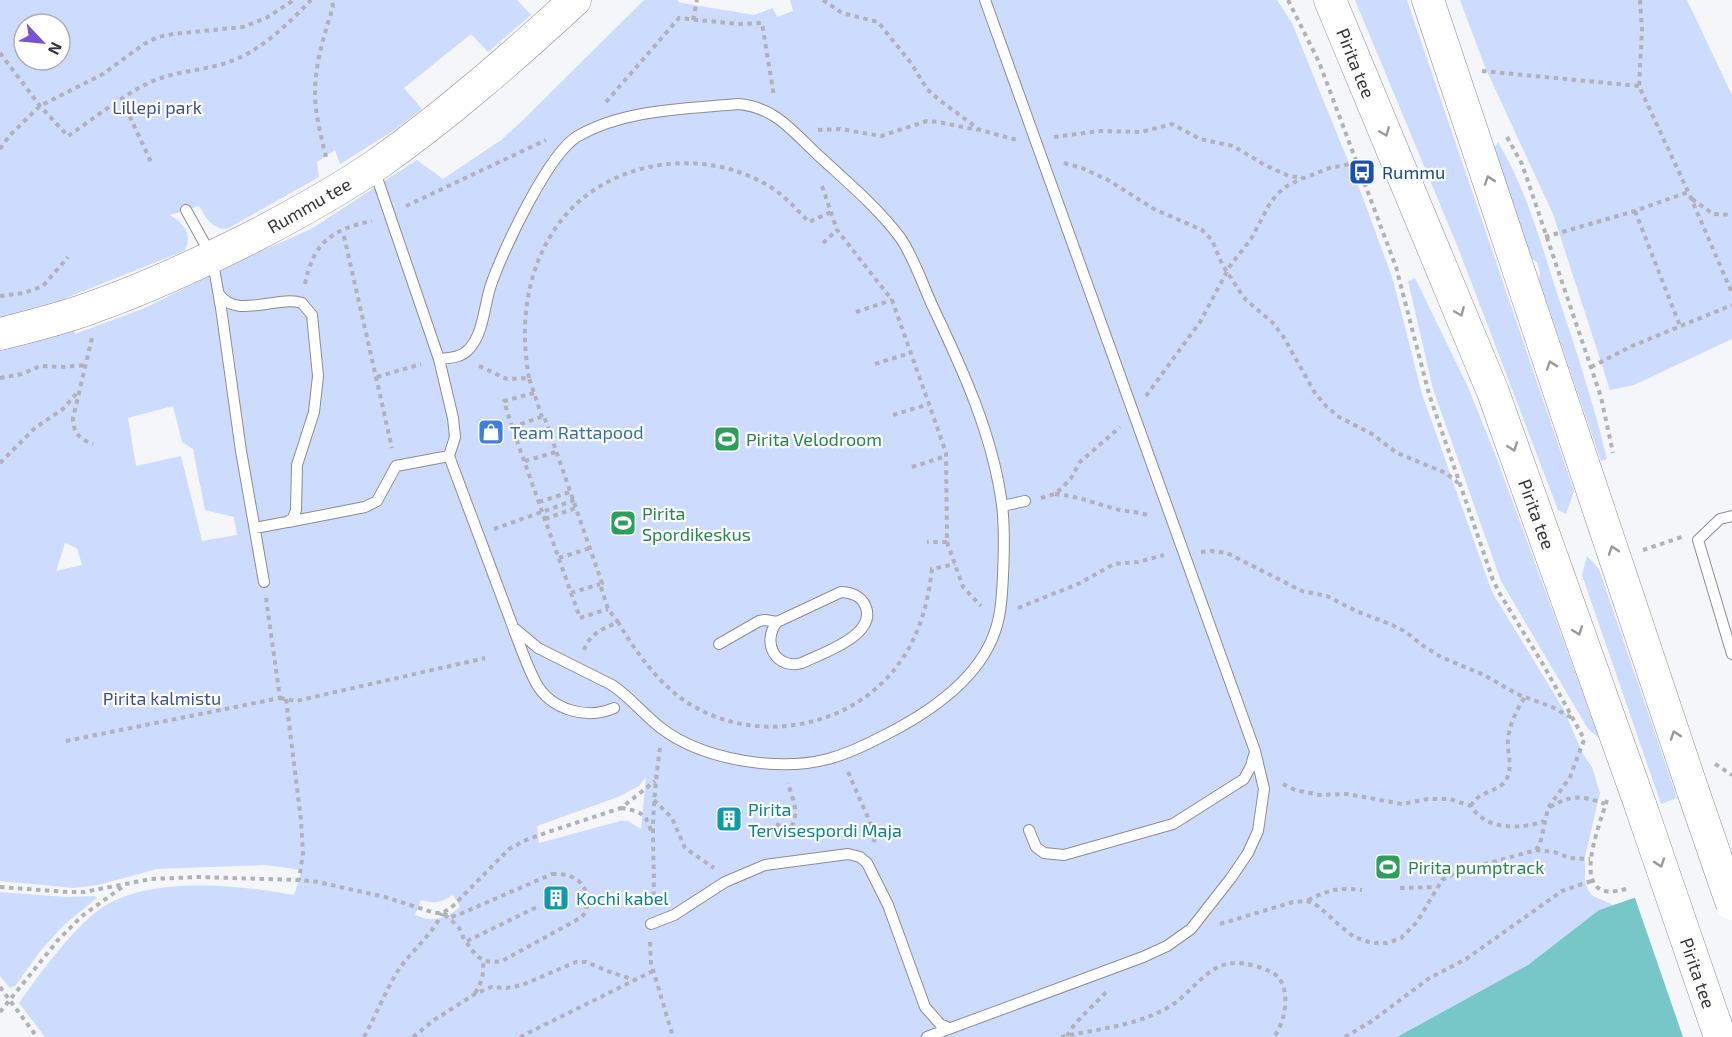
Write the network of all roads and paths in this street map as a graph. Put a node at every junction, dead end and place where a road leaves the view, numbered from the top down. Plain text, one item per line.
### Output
1 (294, 0) edge
2 (311, 0) edge
3 (332, 0) edge
4 (575, 0) edge
5 (697, 0) edge
6 (824, 0) edge
7 (985, 0) edge
8 (1289, 0) edge
9 (1330, 0) edge
10 (1428, 0) edge
11 (1640, 0) edge
12 (693, 20) junction
13 (0, 53) edge
14 (1477, 70) dead end
15 (1639, 86) junction
16 (122, 100) junction
17 (605, 103) dead end
18 (40, 106) junction
19 (777, 116) junction
20 (788, 127) junction
21 (980, 130) junction
22 (576, 137) junction
23 (1037, 145) junction
24 (0, 149) edge
25 (327, 157) dead end
26 (1357, 161) junction
27 (152, 164) dead end
28 (374, 167) junction
29 (1304, 178) junction
30 (822, 187) dead end
31 (1688, 192) junction
32 (1691, 198) junction
33 (186, 210) dead end
34 (1635, 211) junction
35 (831, 212) junction
36 (390, 214) junction
37 (1732, 215) edge
38 (837, 230) junction
39 (344, 236) dead end
40 (1545, 237) dead end
41 (823, 243) dead end
42 (68, 257) dead end
43 (212, 257) junction
44 (1227, 272) junction
45 (1732, 293) edge
46 (219, 294) junction
47 (0, 296) edge
48 (892, 300) junction
49 (302, 303) junction
50 (1732, 305) edge
51 (94, 307) junction
52 (856, 312) dead end
53 (1680, 326) junction
54 (0, 334) edge
55 (910, 353) junction
56 (459, 356) junction
57 (439, 359) junction
58 (86, 364) junction
59 (875, 364) dead end
60 (1591, 367) dead end
61 (377, 377) junction
62 (0, 378) edge
63 (529, 378) junction
64 (78, 392) junction
65 (534, 393) junction
66 (928, 404) junction
67 (1132, 411) junction
68 (893, 415) dead end
69 (542, 417) junction
70 (512, 427) junction
71 (93, 444) dead end
72 (556, 452) junction
73 (449, 456) junction
74 (946, 456) junction
75 (525, 461) junction
76 (0, 463) edge
77 (396, 466) junction
78 (912, 467) dead end
79 (1460, 485) junction
80 (570, 492) junction
81 (574, 500) junction
82 (1025, 501) dead end
83 (539, 502) junction
84 (1002, 506) junction
85 (576, 508) junction
86 (1732, 516) edge
87 (545, 519) junction
88 (287, 522) junction
89 (255, 528) junction
90 (1175, 531) junction
91 (477, 535) junction
92 (1698, 540) junction
93 (927, 542) dead end
94 (947, 542) junction
95 (590, 549) junction
96 (1211, 550) junction
97 (1639, 551) dead end
98 (1184, 555) junction
99 (559, 558) junction
100 (264, 582) joint
101 (600, 584) junction
102 (963, 587) dead end
103 (571, 593) junction
104 (608, 609) junction
105 (618, 622) dead end
106 (777, 622) junction
107 (998, 624) junction
108 (513, 627) junction
109 (719, 644) dead end
110 (1732, 654) edge
111 (485, 658) dead end
112 (1525, 697) junction
113 (283, 699) junction
114 (614, 708) dead end
115 (1574, 719) junction
116 (662, 729) junction
117 (1584, 740) junction
118 (66, 741) dead end
119 (1590, 749) dead end
120 (1255, 751) junction
121 (1707, 759) dead end
122 (1260, 773) junction
123 (850, 775) dead end
124 (1732, 775) edge
125 (655, 781) junction
126 (654, 799) junction
127 (1605, 804) dead end
128 (794, 806) dead end
129 (1472, 806) junction
130 (621, 808) junction
131 (1548, 808) junction
132 (1604, 811) dead end
133 (1544, 821) junction
134 (776, 824) dead end
135 (1029, 830) dead end
136 (876, 836) dead end
137 (653, 838) junction
138 (1536, 850) junction
139 (696, 856) dead end
140 (1590, 859) junction
141 (299, 880) junction
142 (1591, 880) junction
143 (128, 883) junction
144 (0, 887) edge
145 (1436, 887) junction
146 (1400, 888) dead end
147 (1629, 888) dead end
148 (1362, 890) dead end
149 (1307, 901) junction
150 (1732, 904) edge
151 (539, 906) dead end
152 (442, 913) junction
153 (651, 924) junction
154 (1191, 929) junction
155 (467, 941) junction
156 (483, 961) junction
157 (653, 971) junction
158 (1107, 971) junction
159 (635, 980) junction
160 (0, 987) edge
161 (475, 994) junction
162 (9, 999) junction
163 (0, 1012) edge
164 (949, 1028) junction
165 (37, 1037) edge
166 (364, 1037) edge
167 (413, 1037) edge
168 (520, 1037) edge
169 (673, 1037) edge
170 (927, 1037) edge
171 (1065, 1037) edge
172 (1275, 1037) edge
173 (1345, 1037) edge
174 (1720, 1037) edge

1 - 18 path
2 - 16 path
3 - 25 path
4 - 28 main road, Rummu tee
5 - 12 path
6 - 21 path
7 - 23 lane
8 - 26 path
9 -> 174 main road, Pirita tee, bridge
150 -> 10 main road, bridge
11 - 15 path
12 - 17 path
12 - 19 path
13 - 18 path
14 - 15 path
15 - 31 path
16 - 18 path
16 - 27 path
18 - 24 path
19 - 20 lane
19 - 22 lane
20 - 21 path
20 - 84 lane
21 - 23 path
22 - 36 path
22 - 56 lane
23 - 29 path
23 - 44 path
23 - 67 lane
26 - 29 path
26 - 79 path
28 - 36 lane
28 - 43 main road, Rummu tee
29 - 44 path
30 - 35 path
31 - 32 path
31 - 34 path
32 - 37 path
32 - 45 path
33 - 43 lane
34 - 40 path
34 - 53 path
35 - 38 path
35 - 63 path
36 - 49 path
36 - 57 lane
38 - 41 path
38 - 48 path
39 - 61 path
42 - 47 path
43 - 46 lane
43 - 51 main road, Rummu tee
44 - 67 path
44 - 79 path
46 - 49 lane
46 - 89 lane
48 - 52 path
48 - 55 path
49 - 88 lane
50 - 53 path
51 - 54 main road, Rummu tee
51 - 58 path
53 - 60 path
55 - 59 path
55 - 66 path
56 - 57 lane
56 - 63 path
57 - 61 path
57 - 73 lane
58 - 62 path
58 - 64 path
61 - 77 path
63 - 65 path
64 - 71 path
64 - 76 path
65 - 69 path
65 - 70 path
66 - 68 path
66 - 74 path
67 - 90 lane
67 - 90 path
69 - 70 path
69 - 72 path
70 - 75 path
72 - 75 path
72 - 80 path
73 - 77 lane
73 - 91 lane
74 - 78 path
74 - 94 path
75 - 83 path
77 - 88 lane
79 - 115 path
80 - 81 path
80 - 83 path
81 - 85 path
81 - 91 path
82 - 84 lane
83 - 87 path
84 - 107 lane
85 - 87 path
85 - 95 path
86 - 92 lane
87 - 99 path
88 - 89 lane
89 - 100 lane
90 - 96 path
90 - 98 lane
91 - 108 lane
92 - 97 path
92 - 110 lane
93 - 94 path
94 - 102 path
95 - 99 path
95 - 101 path
96 - 98 path
96 - 112 path
98 - 107 path
98 - 120 lane
99 - 103 path
100 - 113 path
101 - 103 path
101 - 104 path
103 - 104 path
104 - 105 path
106 - 106 lane
106 - 109 lane
107 - 116 lane
108 - 114 lane
108 - 116 lane
111 - 113 path
112 - 115 path
112 - 129 path
113 - 118 path
113 - 141 path
115 - 117 path
116 - 125 path
117 - 119 path
117 - 131 path
120 - 122 lane
120 - 135 lane
121 - 124 path
122 - 129 path
122 - 154 lane
123 - 136 path
125 - 126 path
125 - 130 path
126 - 137 path
126 - 139 path
127 - 131 path
128 - 134 path
129 - 133 path
130 - 137 path
130 - 152 path
131 - 133 path
132 - 140 path
133 - 138 path
137 - 153 path
138 - 140 path
138 - 145 path
140 - 142 path
141 - 143 path
141 - 152 path
142 - 147 path
142 - 173 path
143 - 144 path
143 - 162 path
145 - 146 path
145 - 149 path
148 - 149 path
149 - 154 path
151 - 155 path
152 - 155 path
152 - 156 path
152 - 166 path
153 - 157 path
153 - 164 lane
154 - 158 lane
155 - 156 path
156 - 161 path
157 - 159 path
157 - 169 path
158 - 164 lane
158 - 171 path
159 - 161 path
159 - 168 path
160 - 162 path
161 - 167 path
162 - 163 path
162 - 165 path
164 - 170 lane
171 - 172 path

